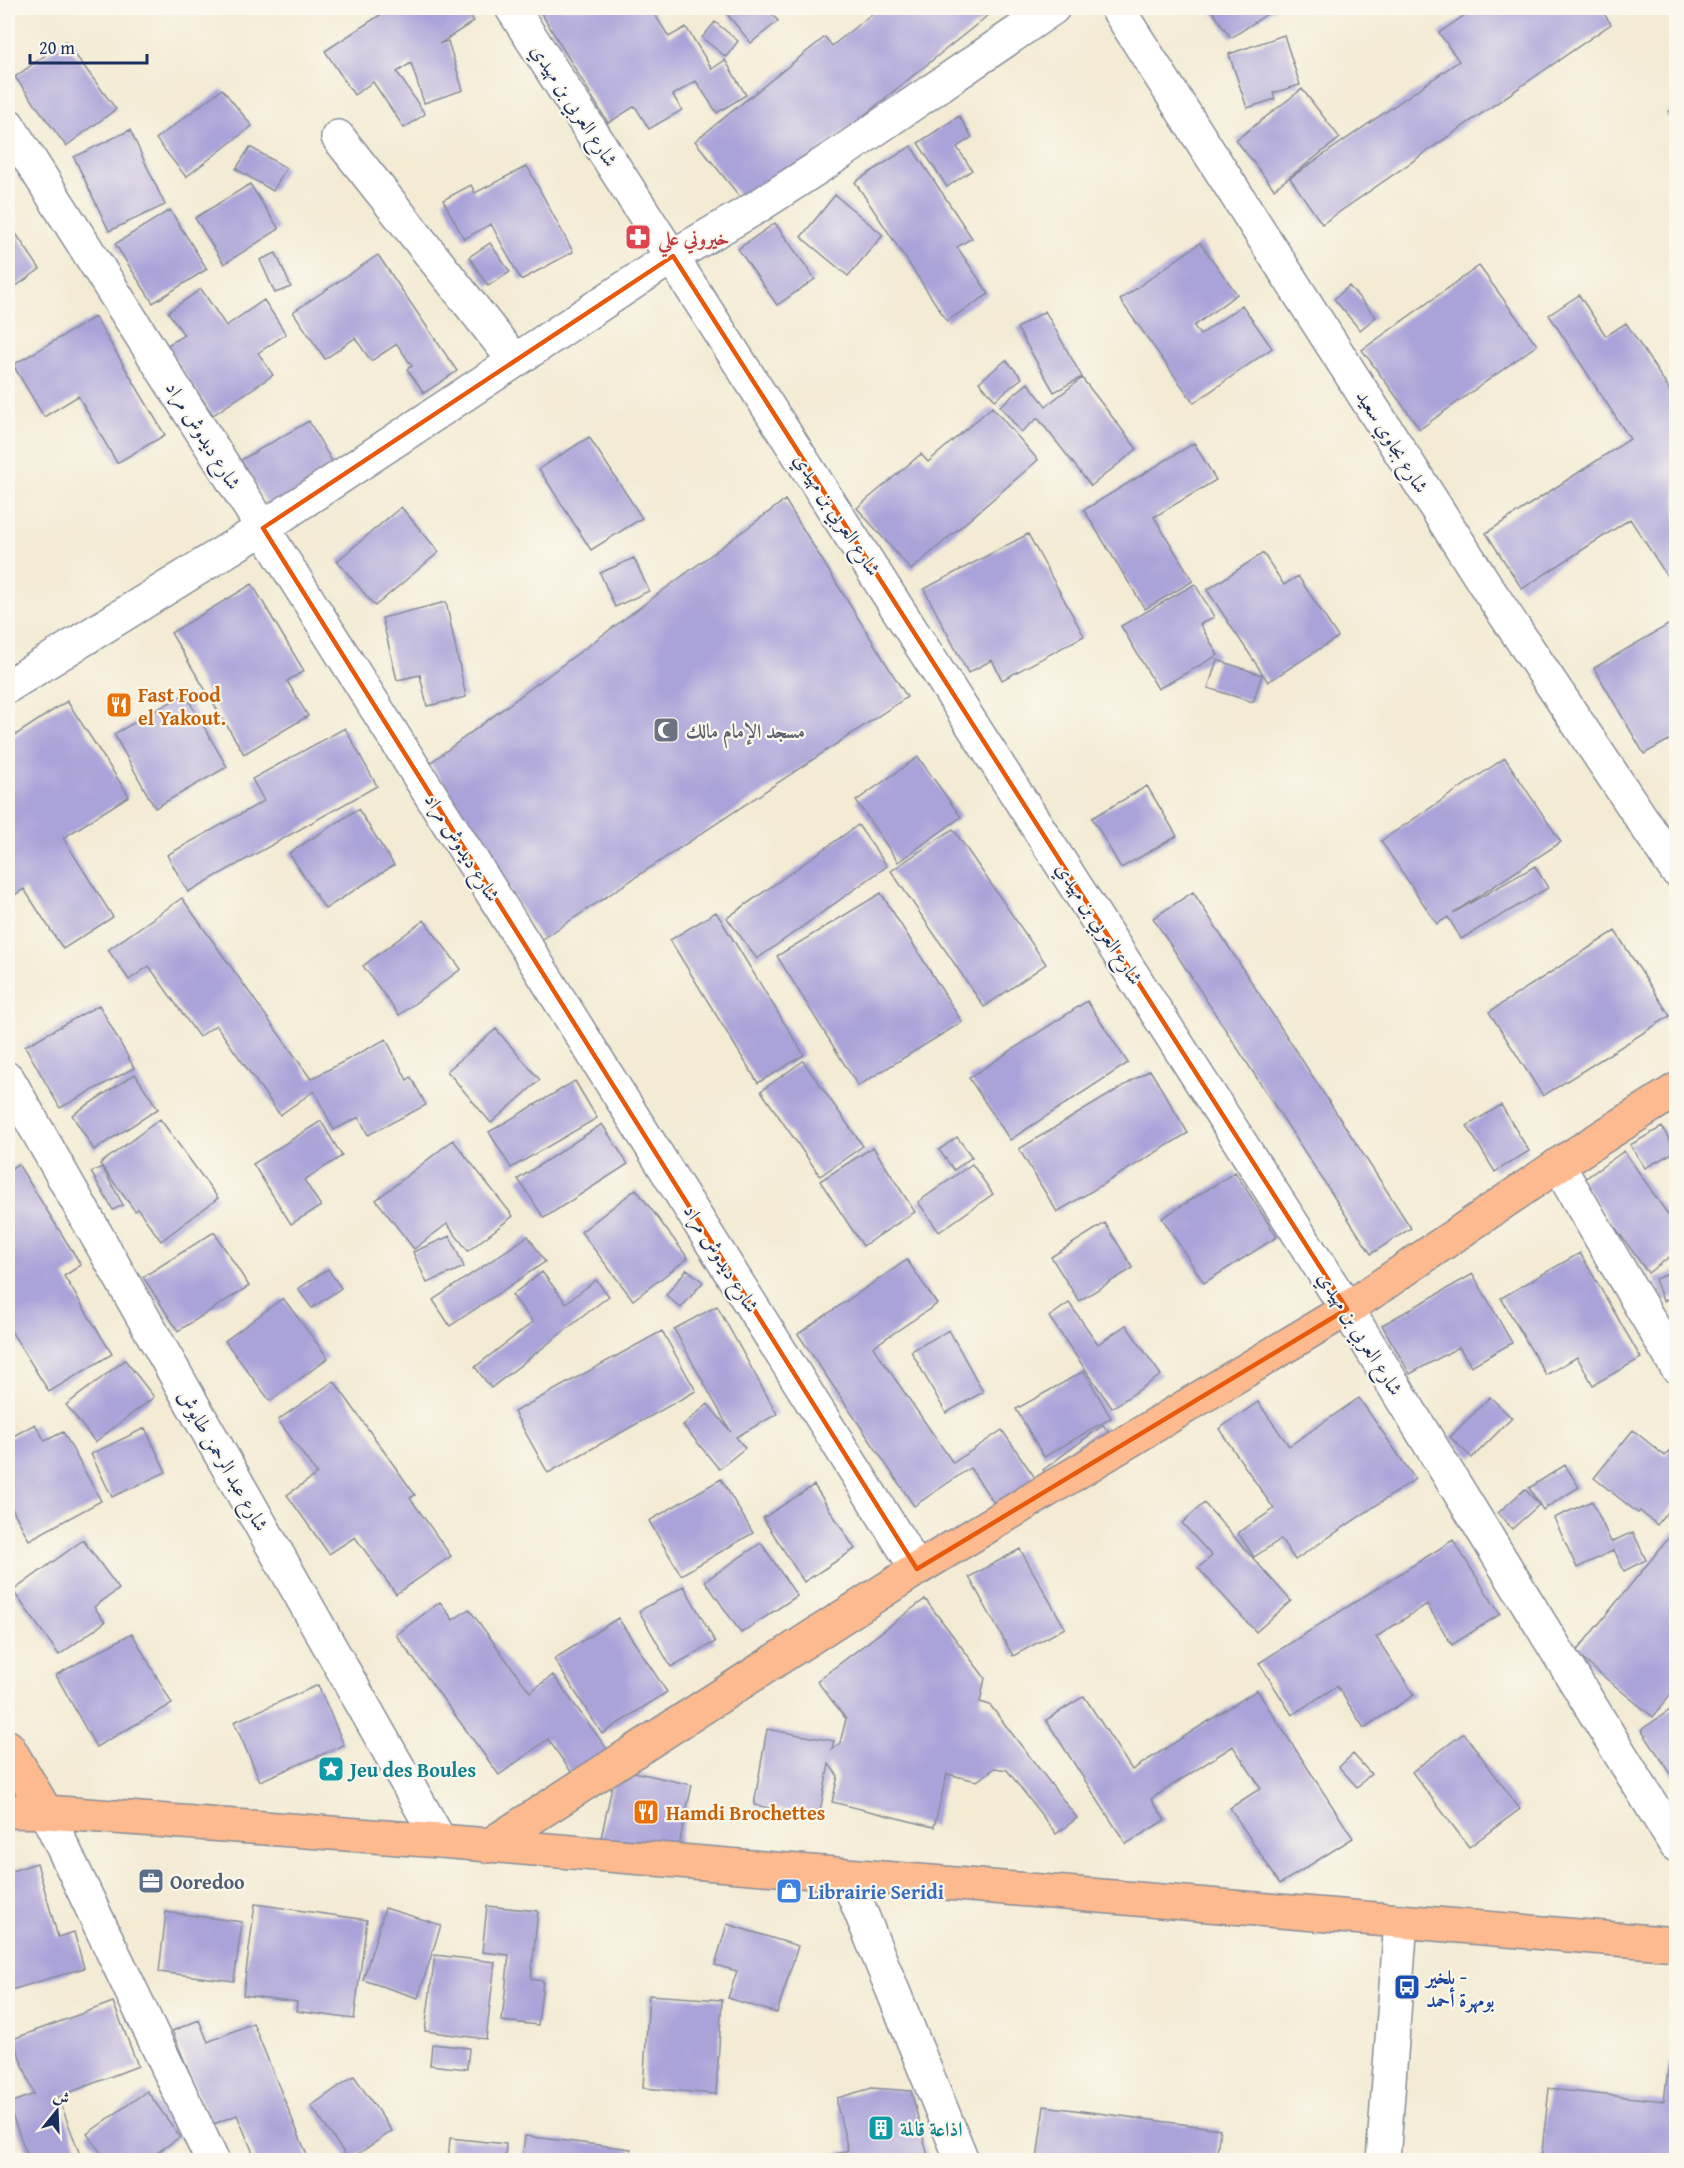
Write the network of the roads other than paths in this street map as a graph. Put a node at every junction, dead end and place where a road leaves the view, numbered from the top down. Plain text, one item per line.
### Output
1 (513, 8) edge
2 (1053, 8) edge
3 (1117, 8) edge
4 (8, 125) edge
5 (338, 137) dead end
6 (673, 256) junction
7 (515, 361) junction
8 (263, 528) junction
9 (8, 686) edge
10 (1677, 870) edge
11 (8, 1079) edge
12 (1677, 1090) edge
13 (1558, 1166) junction
14 (1347, 1309) junction
15 (1677, 1366) edge
16 (917, 1569) junction
17 (8, 1747) edge
18 (8, 1811) edge
19 (46, 1812) junction
20 (440, 1841) junction
21 (1677, 1845) edge
22 (488, 1846) junction
23 (846, 1876) junction
24 (1401, 1921) junction
25 (1677, 1944) edge
26 (212, 2160) edge
27 (962, 2160) edge
28 (1383, 2160) edge

1 - 6 street, شارع العربي بن مهيدي
2 - 6 street
3 - 10 street, شارع بجاوي سعيد
4 - 8 street, شارع ديدوش مراد
5 - 7 street
6 - 7 street
6 - 14 street, شارع العربي بن مهيدي
7 - 8 street
8 - 9 street
8 - 16 street, شارع ديدوش مراد
11 - 20 street, شارع عبد الرحمن طابوش
12 - 13 main road
13 - 14 main road
13 - 15 street
14 - 16 main road
14 - 21 street, شارع العربي بن مهيدي
16 - 22 main road
17 - 19 main road
18 - 19 main road
19 - 20 main road
19 - 26 street
20 - 22 main road
22 - 23 main road
23 - 24 main road
23 - 27 street
24 - 25 main road
24 - 28 street

